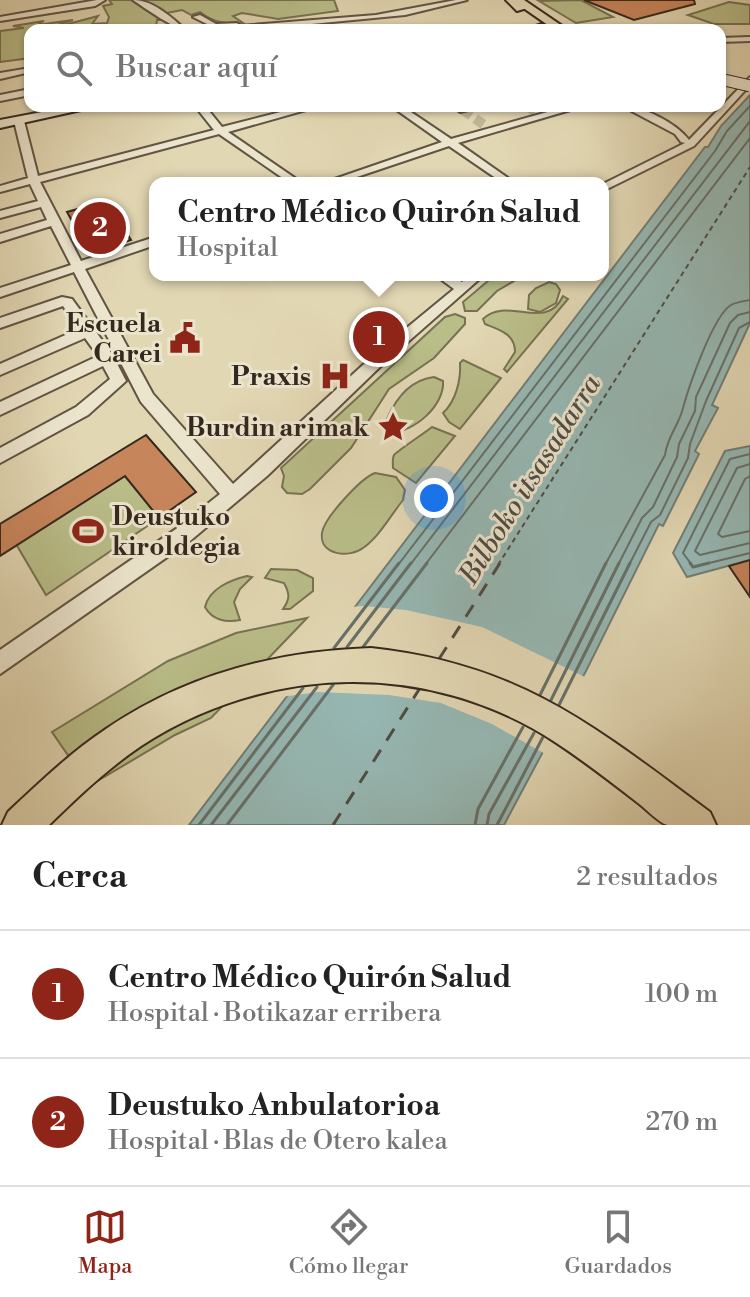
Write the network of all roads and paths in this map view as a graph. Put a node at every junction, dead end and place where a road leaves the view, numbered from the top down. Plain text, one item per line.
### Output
1 (136, 0) edge
2 (464, 0) edge
3 (103, 1) edge
4 (515, 2) edge
5 (310, 16) dead end
6 (197, 17) dead end
7 (0, 19) edge
8 (174, 24) edge
9 (213, 24) edge
10 (266, 24) edge
11 (275, 24) edge
12 (534, 24) edge
13 (552, 24) edge
14 (750, 39) edge
15 (726, 40) edge
16 (24, 60) edge
17 (15, 62) dead end
18 (24, 71) edge
19 (750, 71) edge
20 (0, 76) edge
21 (726, 80) edge
22 (750, 83) edge
23 (24, 93) edge
24 (726, 95) edge
25 (0, 98) edge
26 (726, 106) edge
27 (42, 112) edge
28 (63, 112) edge
29 (205, 112) edge
30 (292, 112) edge
31 (405, 112) edge
32 (550, 112) edge
33 (639, 112) edge
34 (709, 112) edge
35 (720, 112) edge
36 (0, 120) edge
37 (19, 121) junction
38 (665, 125) junction
39 (706, 126) junction
40 (220, 131) junction
41 (692, 131) junction
42 (684, 140) junction
43 (449, 143) junction
44 (671, 152) junction
45 (288, 177) edge
46 (346, 177) edge
47 (501, 177) edge
48 (33, 180) junction
49 (609, 185) edge
50 (0, 189) edge
51 (44, 203) junction
52 (0, 215) edge
53 (53, 222) junction
54 (0, 238) edge
55 (149, 243) edge
56 (78, 267) junction
57 (451, 281) edge
58 (471, 281) edge
59 (462, 288) junction
60 (0, 293) edge
61 (72, 307) junction
62 (0, 323) edge
63 (87, 331) junction
64 (0, 335) edge
65 (107, 358) junction
66 (0, 370) edge
67 (0, 409) edge
68 (0, 456) edge
69 (232, 495) junction
70 (0, 663) edge
71 (21, 825) edge
72 (697, 825) edge

1 - 8 street
2 - 11 street
3 - 7 street
4 - 12 main road
4 - 13 main road
5 - 10 street
6 - 9 street
14 - 15 street
16 - 17 street
18 - 20 street
19 - 24 street
21 - 22 main road, bridge
22 - 26 street
23 - 25 street
27 - 36 main road
28 - 37 main road
29 - 40 street
30 - 40 street
31 - 43 street
32 - 43 street
33 - 38 street
34 - 41 street
35 - 39 street
36 - 37 main road
37 - 48 street
38 - 41 street
38 - 42 street
39 - 41 street
39 - 44 street
40 - 45 street
40 - 48 street
41 - 42 street
42 - 44 street
43 - 46 street
43 - 47 street
44 - 49 street
48 - 50 street
48 - 51 street
51 - 52 street
51 - 53 street
53 - 54 street
53 - 56 street
55 - 56 street
56 - 60 street
56 - 69 street
57 - 59 street
58 - 59 street
59 - 69 street
61 - 62 street
61 - 63 street
61 - 64 street
63 - 65 street
63 - 66 street
65 - 67 street
65 - 68 street
69 - 70 street
71 - 72 main road

